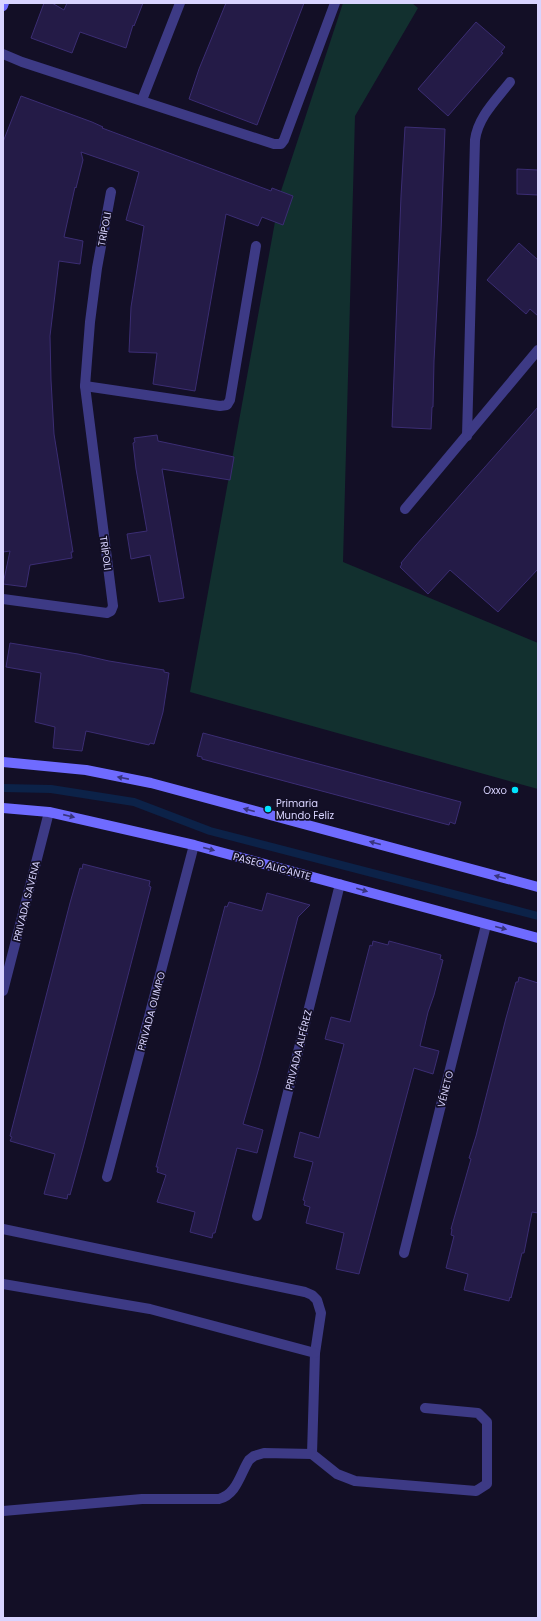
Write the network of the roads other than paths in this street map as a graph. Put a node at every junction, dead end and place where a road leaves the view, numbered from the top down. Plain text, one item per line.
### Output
1 (4, 3) edge
2 (180, 3) edge
3 (335, 3) edge
4 (3, 6) edge
5 (3, 54) edge
6 (510, 82) dead end
7 (142, 100) junction
8 (111, 192) dead end
9 (256, 246) dead end
10 (538, 350) edge
11 (85, 386) junction
12 (467, 436) junction
13 (405, 509) dead end
14 (3, 599) edge
15 (3, 762) edge
16 (3, 808) edge
17 (49, 812) junction
18 (194, 845) junction
19 (340, 884) junction
20 (538, 886) edge
21 (486, 925) junction
22 (538, 938) edge
23 (3, 991) edge
24 (107, 1177) dead end
25 (257, 1216) dead end
26 (3, 1229) edge
27 (404, 1253) dead end
28 (3, 1284) edge
29 (315, 1353) junction
30 (425, 1408) dead end
31 (312, 1454) junction
32 (3, 1511) edge

1 - 4 street
2 - 7 street
3 - 7 street
5 - 7 street
6 - 12 street
8 - 11 street, TRÍPOLI
9 - 11 street
10 - 12 street
11 - 14 street, TRÍPOLI
12 - 13 street
20 -> 15 street
16 - 17 street, PASEO ALICANTE
17 -> 18 street, PASEO ALICANTE
17 - 23 street, PRIVADA SAVENA
18 -> 19 street, PASEO ALICANTE
18 - 24 street, PRIVADA OLIMPO
19 -> 21 street, PASEO ALICANTE
19 - 25 street, PRIVADA ALFÉREZ
21 -> 22 street, PASEO ALICANTE
21 - 27 street, VÉNETO
26 - 29 street
28 - 29 street
29 - 31 street
30 - 31 street
31 - 32 street

